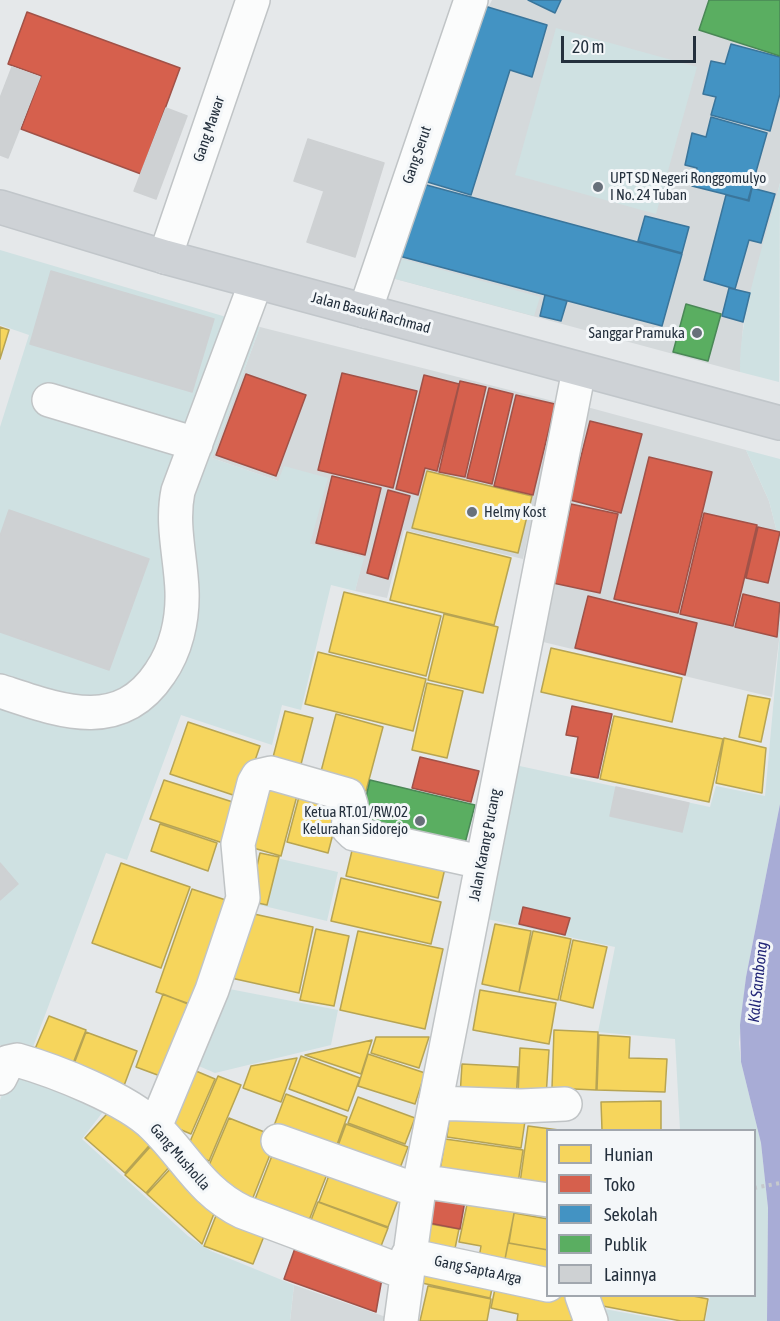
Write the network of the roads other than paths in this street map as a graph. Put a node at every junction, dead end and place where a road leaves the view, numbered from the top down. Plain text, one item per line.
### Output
1 (254, 0) edge
2 (471, 0) edge
3 (0, 207) edge
4 (165, 257) junction
5 (256, 282) junction
6 (365, 311) junction
7 (579, 370) junction
8 (49, 400) dead end
9 (780, 423) edge
10 (196, 444) junction
11 (0, 691) edge
12 (481, 862) junction
13 (0, 1078) edge
14 (435, 1103) junction
15 (565, 1104) dead end
16 (155, 1127) junction
17 (278, 1141) dead end
18 (419, 1186) junction
19 (546, 1200) edge
20 (407, 1264) junction
21 (546, 1285) edge
22 (582, 1297) edge
23 (401, 1321) edge
24 (591, 1321) edge

1 - 4 street, Gang Mawar
2 - 6 street, Gang Serut
3 - 4 main road, Jalan Basuki Rachmad
4 - 5 main road, Jalan Basuki Rachmad
5 - 6 main road, Jalan Basuki Rachmad
5 - 10 street
6 - 7 main road, Jalan Basuki Rachmad
7 - 9 main road, Jalan Basuki Rachmad
7 - 12 street, Jalan Karang Pucang
8 - 10 street
10 - 11 street
12 - 14 street, Jalan Karang Pucang
12 - 16 street
13 - 16 street, Gang Musholla
14 - 15 street
14 - 18 street, Jalan Karang Pucang
16 - 20 street, Gang Musholla
17 - 18 street
18 - 19 street
18 - 20 street, Jalan Karang Pucang
20 - 21 street, Gang Sapta Arga
20 - 23 street, Jalan Karang Pucang
22 - 24 street

